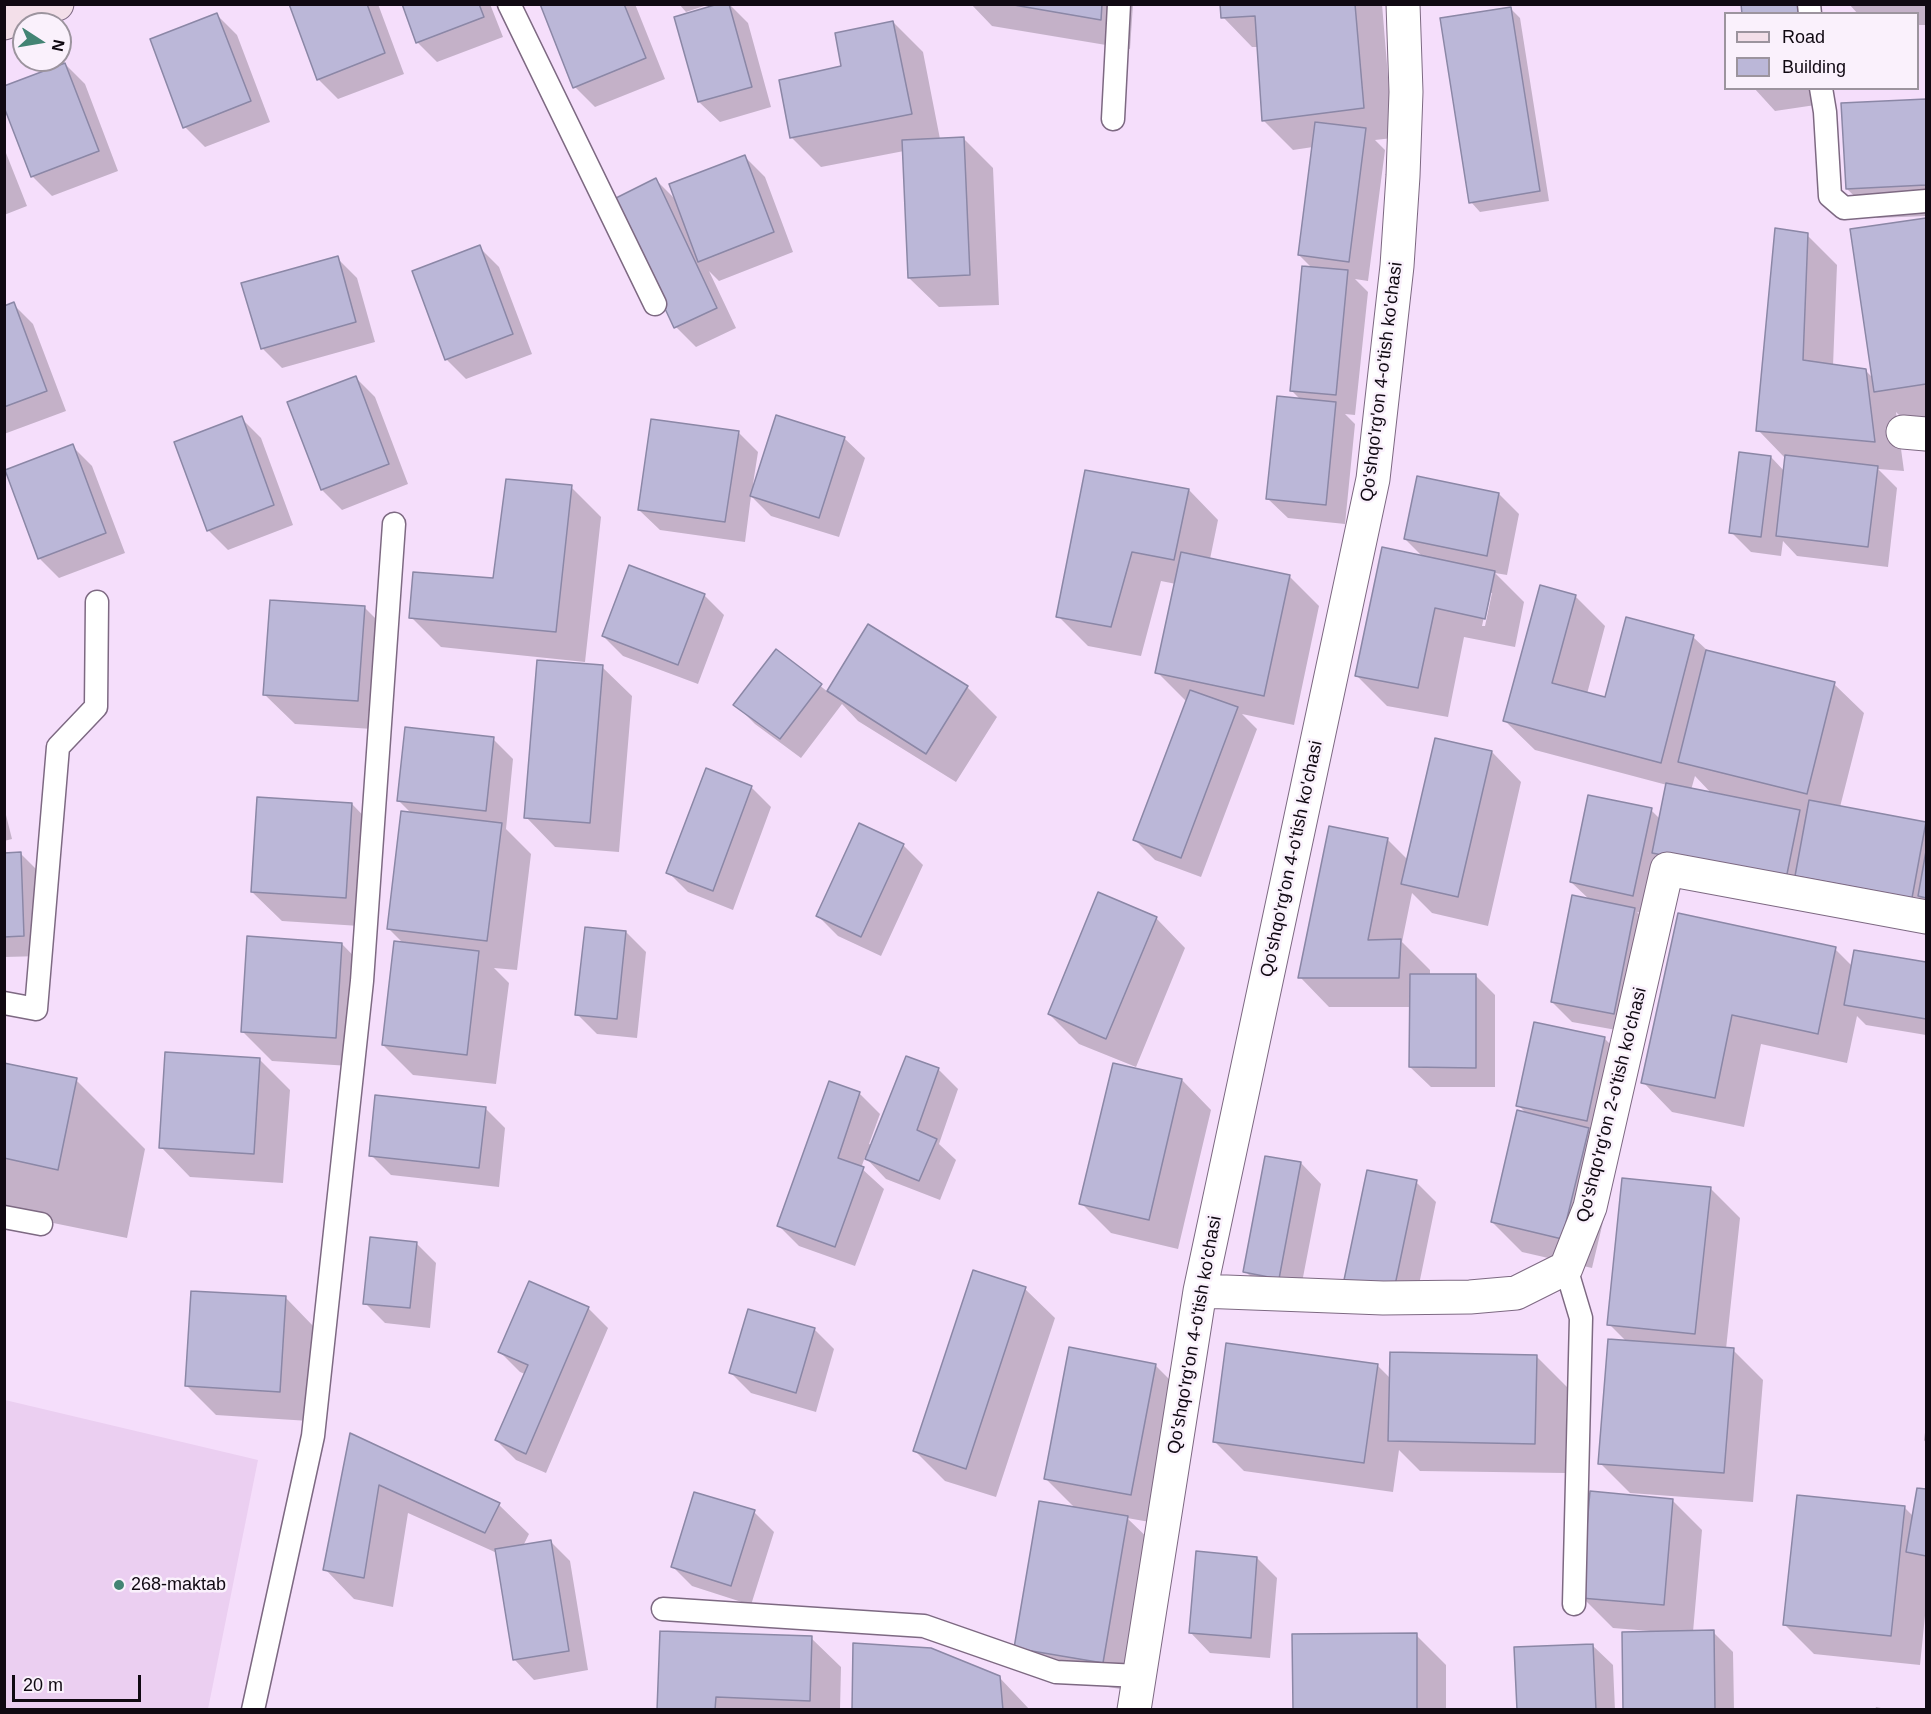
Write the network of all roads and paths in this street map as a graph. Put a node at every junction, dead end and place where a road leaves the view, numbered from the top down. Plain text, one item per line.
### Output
1 (57, 4) edge
2 (509, 4) edge
3 (1119, 4) edge
4 (1402, 4) edge
5 (4, 23) edge
6 (1821, 90) edge
7 (1113, 119) dead end
8 (1926, 201) edge
9 (655, 304) dead end
10 (394, 524) dead end
11 (97, 602) dead end
12 (1926, 917) edge
13 (4, 1003) edge
14 (4, 1217) edge
15 (41, 1224) dead end
16 (1566, 1268) junction
17 (1200, 1291) junction
18 (1574, 1604) dead end
19 (663, 1609) dead end
20 (1139, 1676) junction
21 (253, 1710) edge
22 (1134, 1710) edge

1 - 5 street
2 - 9 lane
3 - 7 lane
4 - 17 street, Qo'shqo'rg'on 4-o'tish ko'chasi
6 - 8 lane
10 - 21 lane
11 - 13 lane
12 - 16 street, Qo'shqo'rg'on 2-o'tish ko'chasi
14 - 15 lane
16 - 17 street
16 - 18 lane
17 - 20 street, Qo'shqo'rg'on 4-o'tish ko'chasi
19 - 20 lane
20 - 22 street, Qo'shqo'rg'on 4-o'tish ko'chasi

